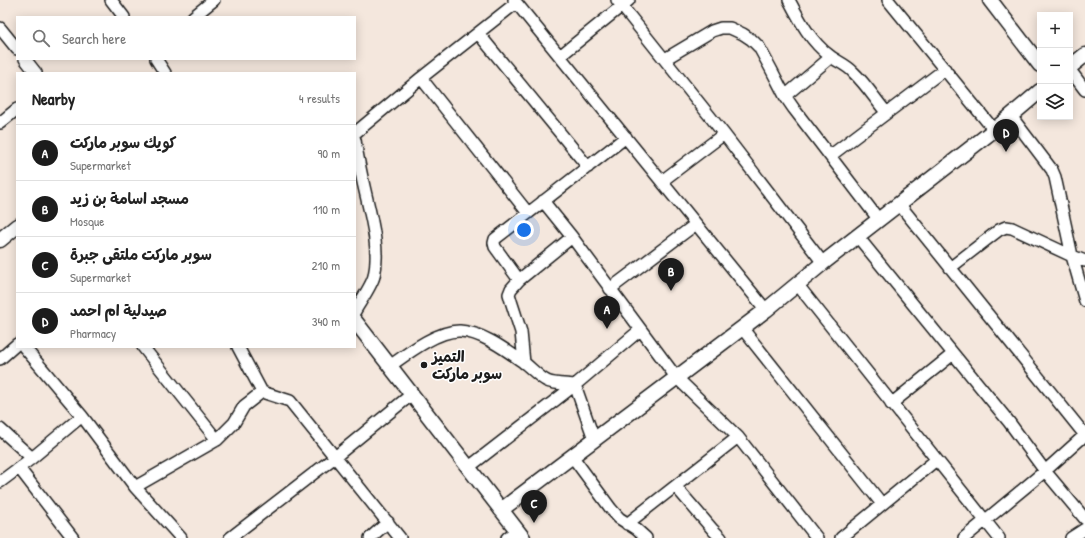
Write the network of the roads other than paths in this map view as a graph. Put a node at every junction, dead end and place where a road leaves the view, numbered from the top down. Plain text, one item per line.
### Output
1 (111, 0) edge
2 (214, 0) edge
3 (789, 0) edge
4 (888, 0) edge
5 (990, 0) edge
6 (515, 1) edge
7 (623, 2) edge
8 (123, 16) edge
9 (194, 16) edge
10 (0, 28) edge
11 (478, 33) junction
12 (16, 48) edge
13 (560, 56) junction
14 (1085, 56) edge
15 (831, 57) junction
16 (665, 59) junction
17 (26, 60) edge
18 (157, 60) edge
19 (1037, 61) edge
20 (1073, 65) edge
21 (944, 69) junction
22 (35, 72) edge
23 (164, 72) edge
24 (1073, 74) edge
25 (421, 78) junction
26 (1085, 90) edge
27 (1037, 94) edge
28 (785, 96) junction
29 (16, 111) edge
30 (886, 112) junction
31 (1011, 116) junction
32 (0, 124) edge
33 (994, 130) junction
34 (356, 132) edge
35 (724, 134) junction
36 (626, 137) junction
37 (356, 145) edge
38 (830, 156) junction
39 (588, 166) junction
40 (662, 181) junction
41 (543, 201) junction
42 (899, 204) junction
43 (528, 213) junction
44 (879, 220) junction
45 (696, 224) junction
46 (16, 227) edge
47 (572, 237) junction
48 (858, 237) junction
49 (0, 240) edge
50 (1072, 256) junction
51 (1085, 261) edge
52 (823, 263) junction
53 (950, 268) junction
54 (519, 280) junction
55 (797, 284) junction
56 (610, 289) junction
57 (1085, 301) edge
58 (356, 309) edge
59 (766, 310) junction
60 (356, 322) edge
61 (742, 328) junction
62 (640, 330) junction
63 (16, 345) edge
64 (25, 348) edge
65 (144, 348) edge
66 (239, 348) edge
67 (953, 354) junction
68 (0, 359) edge
69 (524, 363) junction
70 (390, 366) junction
71 (676, 377) junction
72 (575, 385) junction
73 (262, 392) junction
74 (412, 394) junction
75 (891, 404) junction
76 (82, 416) junction
77 (0, 429) edge
78 (1085, 435) edge
79 (738, 437) junction
80 (594, 439) junction
81 (217, 440) junction
82 (572, 456) junction
83 (335, 457) junction
84 (32, 458) junction
85 (936, 460) junction
86 (469, 467) junction
87 (19, 468) junction
88 (1046, 471) junction
89 (0, 482) edge
90 (676, 486) junction
91 (135, 487) junction
92 (882, 504) junction
93 (501, 510) junction
94 (1085, 519) edge
95 (985, 521) junction
96 (388, 522) junction
97 (627, 524) junction
98 (1085, 529) edge
99 (516, 535) edge
100 (73, 538) edge
101 (181, 538) edge
102 (230, 538) edge
103 (370, 538) edge
104 (400, 538) edge
105 (646, 538) edge
106 (721, 538) edge
107 (817, 538) edge
108 (841, 538) edge
109 (964, 538) edge
110 (998, 538) edge
111 (1071, 538) edge

1 - 8 street
2 - 9 street
3 - 15 street
4 - 21 street
5 - 19 street
6 - 11 street
6 - 13 street
7 - 13 street
7 - 16 street
10 - 12 street
11 - 25 street
11 - 39 street
13 - 36 street
14 - 20 street
15 - 28 street
15 - 30 street
16 - 28 street
16 - 35 street
17 - 22 street
18 - 23 street
21 - 30 street
21 - 33 street
24 - 26 street
25 - 34 street
25 - 43 street
27 - 31 street
28 - 38 street
29 - 32 street
30 - 38 street
31 - 33 street
31 - 50 street
33 - 42 street
35 - 40 street
35 - 52 street
36 - 39 street
36 - 40 street
37 - 58 street
38 - 44 street
39 - 41 street
40 - 45 street
41 - 43 street
41 - 47 street
42 - 44 street
42 - 53 street
43 - 54 street
44 - 48 street
45 - 56 street
45 - 59 street
46 - 49 street
47 - 54 street
47 - 56 street
48 - 52 street
48 - 67 street
50 - 51 street
50 - 53 street
50 - 57 street
52 - 55 street
53 - 78 street
54 - 69 street
55 - 59 street
55 - 75 street
56 - 62 street
59 - 61 street
60 - 70 street
61 - 71 street
61 - 92 street
62 - 71 street
62 - 72 street
63 - 68 street
64 - 76 street
65 - 81 street
66 - 73 street
67 - 75 street
67 - 88 street
69 - 70 street
69 - 72 street
70 - 74 street
71 - 79 street
71 - 80 street
72 - 80 street
72 - 86 street
73 - 81 street
73 - 83 street
74 - 83 street
74 - 86 street
75 - 85 street
76 - 84 street
76 - 91 street
77 - 84 street
78 - 88 street
79 - 90 street
79 - 107 street
80 - 82 street
81 - 91 street
82 - 93 street
82 - 97 street
83 - 96 street
83 - 102 street
84 - 87 street
85 - 92 street
85 - 95 street
86 - 93 street
87 - 89 street
87 - 100 street
88 - 94 street
88 - 95 street
90 - 97 street
90 - 106 street
91 - 101 street
92 - 108 street
93 - 99 street
95 - 109 street
95 - 110 street
96 - 103 street
96 - 104 street
97 - 105 street
98 - 111 street

